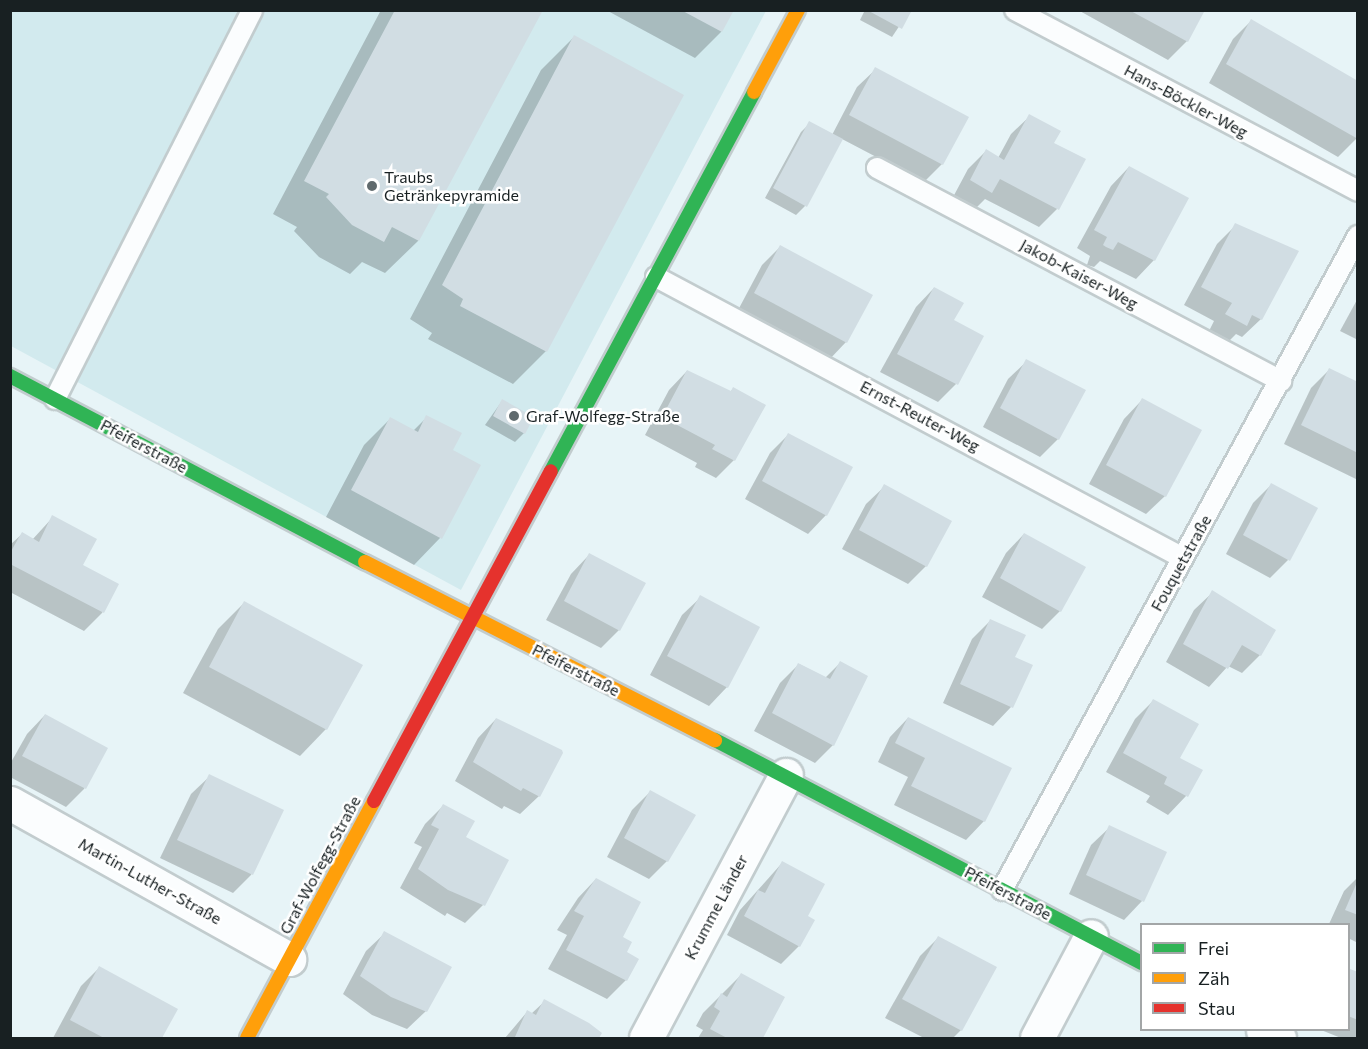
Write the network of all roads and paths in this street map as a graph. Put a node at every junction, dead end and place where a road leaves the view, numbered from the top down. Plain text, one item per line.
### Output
1 (252, 10) edge
2 (798, 10) edge
3 (1016, 10) edge
4 (877, 168) dead end
5 (1358, 191) edge
6 (1358, 236) edge
7 (656, 277) junction
8 (10, 376) edge
9 (1281, 381) junction
10 (55, 399) junction
11 (1183, 558) junction
12 (472, 618) junction
13 (786, 775) junction
14 (10, 803) edge
15 (1002, 890) junction
16 (1091, 936) junction
17 (289, 959) junction
18 (1140, 962) edge
19 (247, 1038) edge
20 (646, 1038) edge
21 (1037, 1038) edge

1 - 10 lane
2 - 7 street, Graf-Wolfegg-Straße
3 - 5 lane, Hans-Böckler-Weg
4 - 9 lane, Jakob-Kaiser-Weg
6 - 9 lane, Fouquetstraße
7 - 11 lane, Ernst-Reuter-Weg
7 - 12 street, Graf-Wolfegg-Straße
8 - 10 street, Pfeiferstraße
9 - 11 lane, Fouquetstraße
10 - 12 street, Pfeiferstraße
11 - 15 lane, Fouquetstraße
12 - 13 street, Pfeiferstraße
12 - 17 street, Graf-Wolfegg-Straße
13 - 15 street, Pfeiferstraße
13 - 20 street, Krumme Länder
14 - 17 street, Martin-Luther-Straße
15 - 16 street, Pfeiferstraße
16 - 18 street, Pfeiferstraße
16 - 21 street
17 - 19 street, Graf-Wolfegg-Straße

